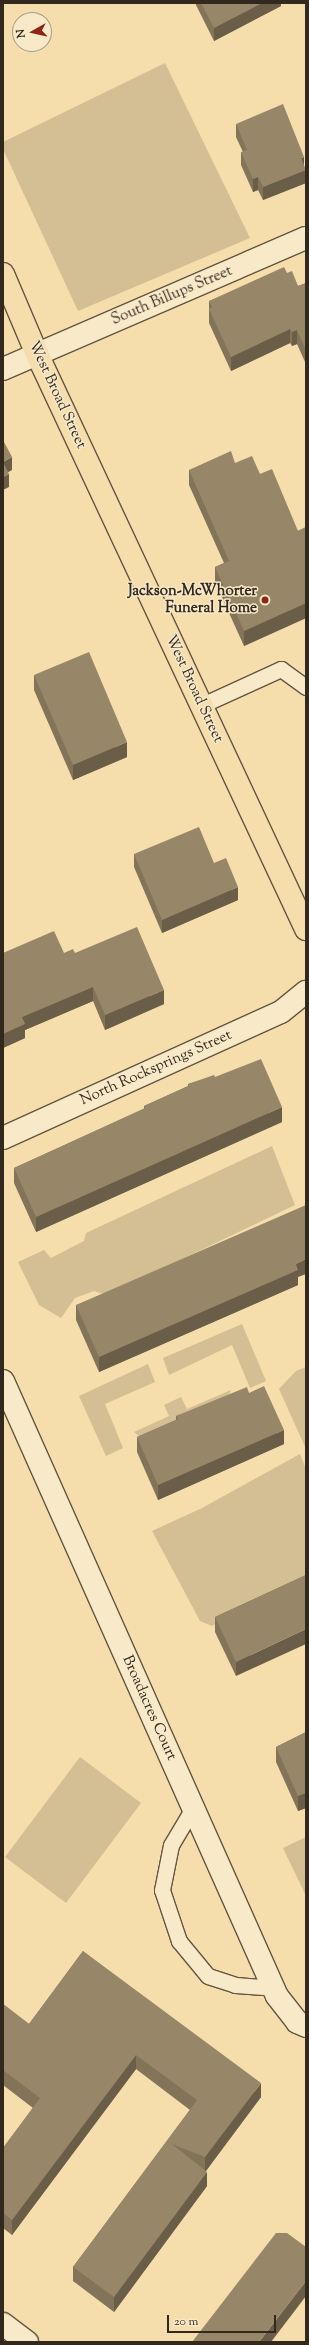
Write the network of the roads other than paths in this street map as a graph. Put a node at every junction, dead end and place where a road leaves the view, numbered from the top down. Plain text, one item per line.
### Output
1 (306, 238) edge
2 (3, 274) edge
3 (37, 354) junction
4 (3, 369) edge
5 (306, 687) edge
6 (202, 705) junction
7 (306, 929) edge
8 (306, 992) edge
9 (3, 1138) edge
10 (3, 1381) edge
11 (193, 1808) junction
12 (274, 1988) junction
13 (306, 2026) edge
14 (3, 2324) edge
15 (27, 2342) edge

1 - 3 street, South Billups Street
2 - 3 main road, West Broad Street
3 - 4 street, South Billups Street
3 - 6 main road, West Broad Street
5 - 6 lane
6 - 7 main road, West Broad Street
8 - 9 street, North Rocksprings Street
10 - 11 street, Broadacres Court
11 - 12 street, Broadacres Court
11 - 12 lane
12 - 13 street, Broadacres Court
14 - 15 street

